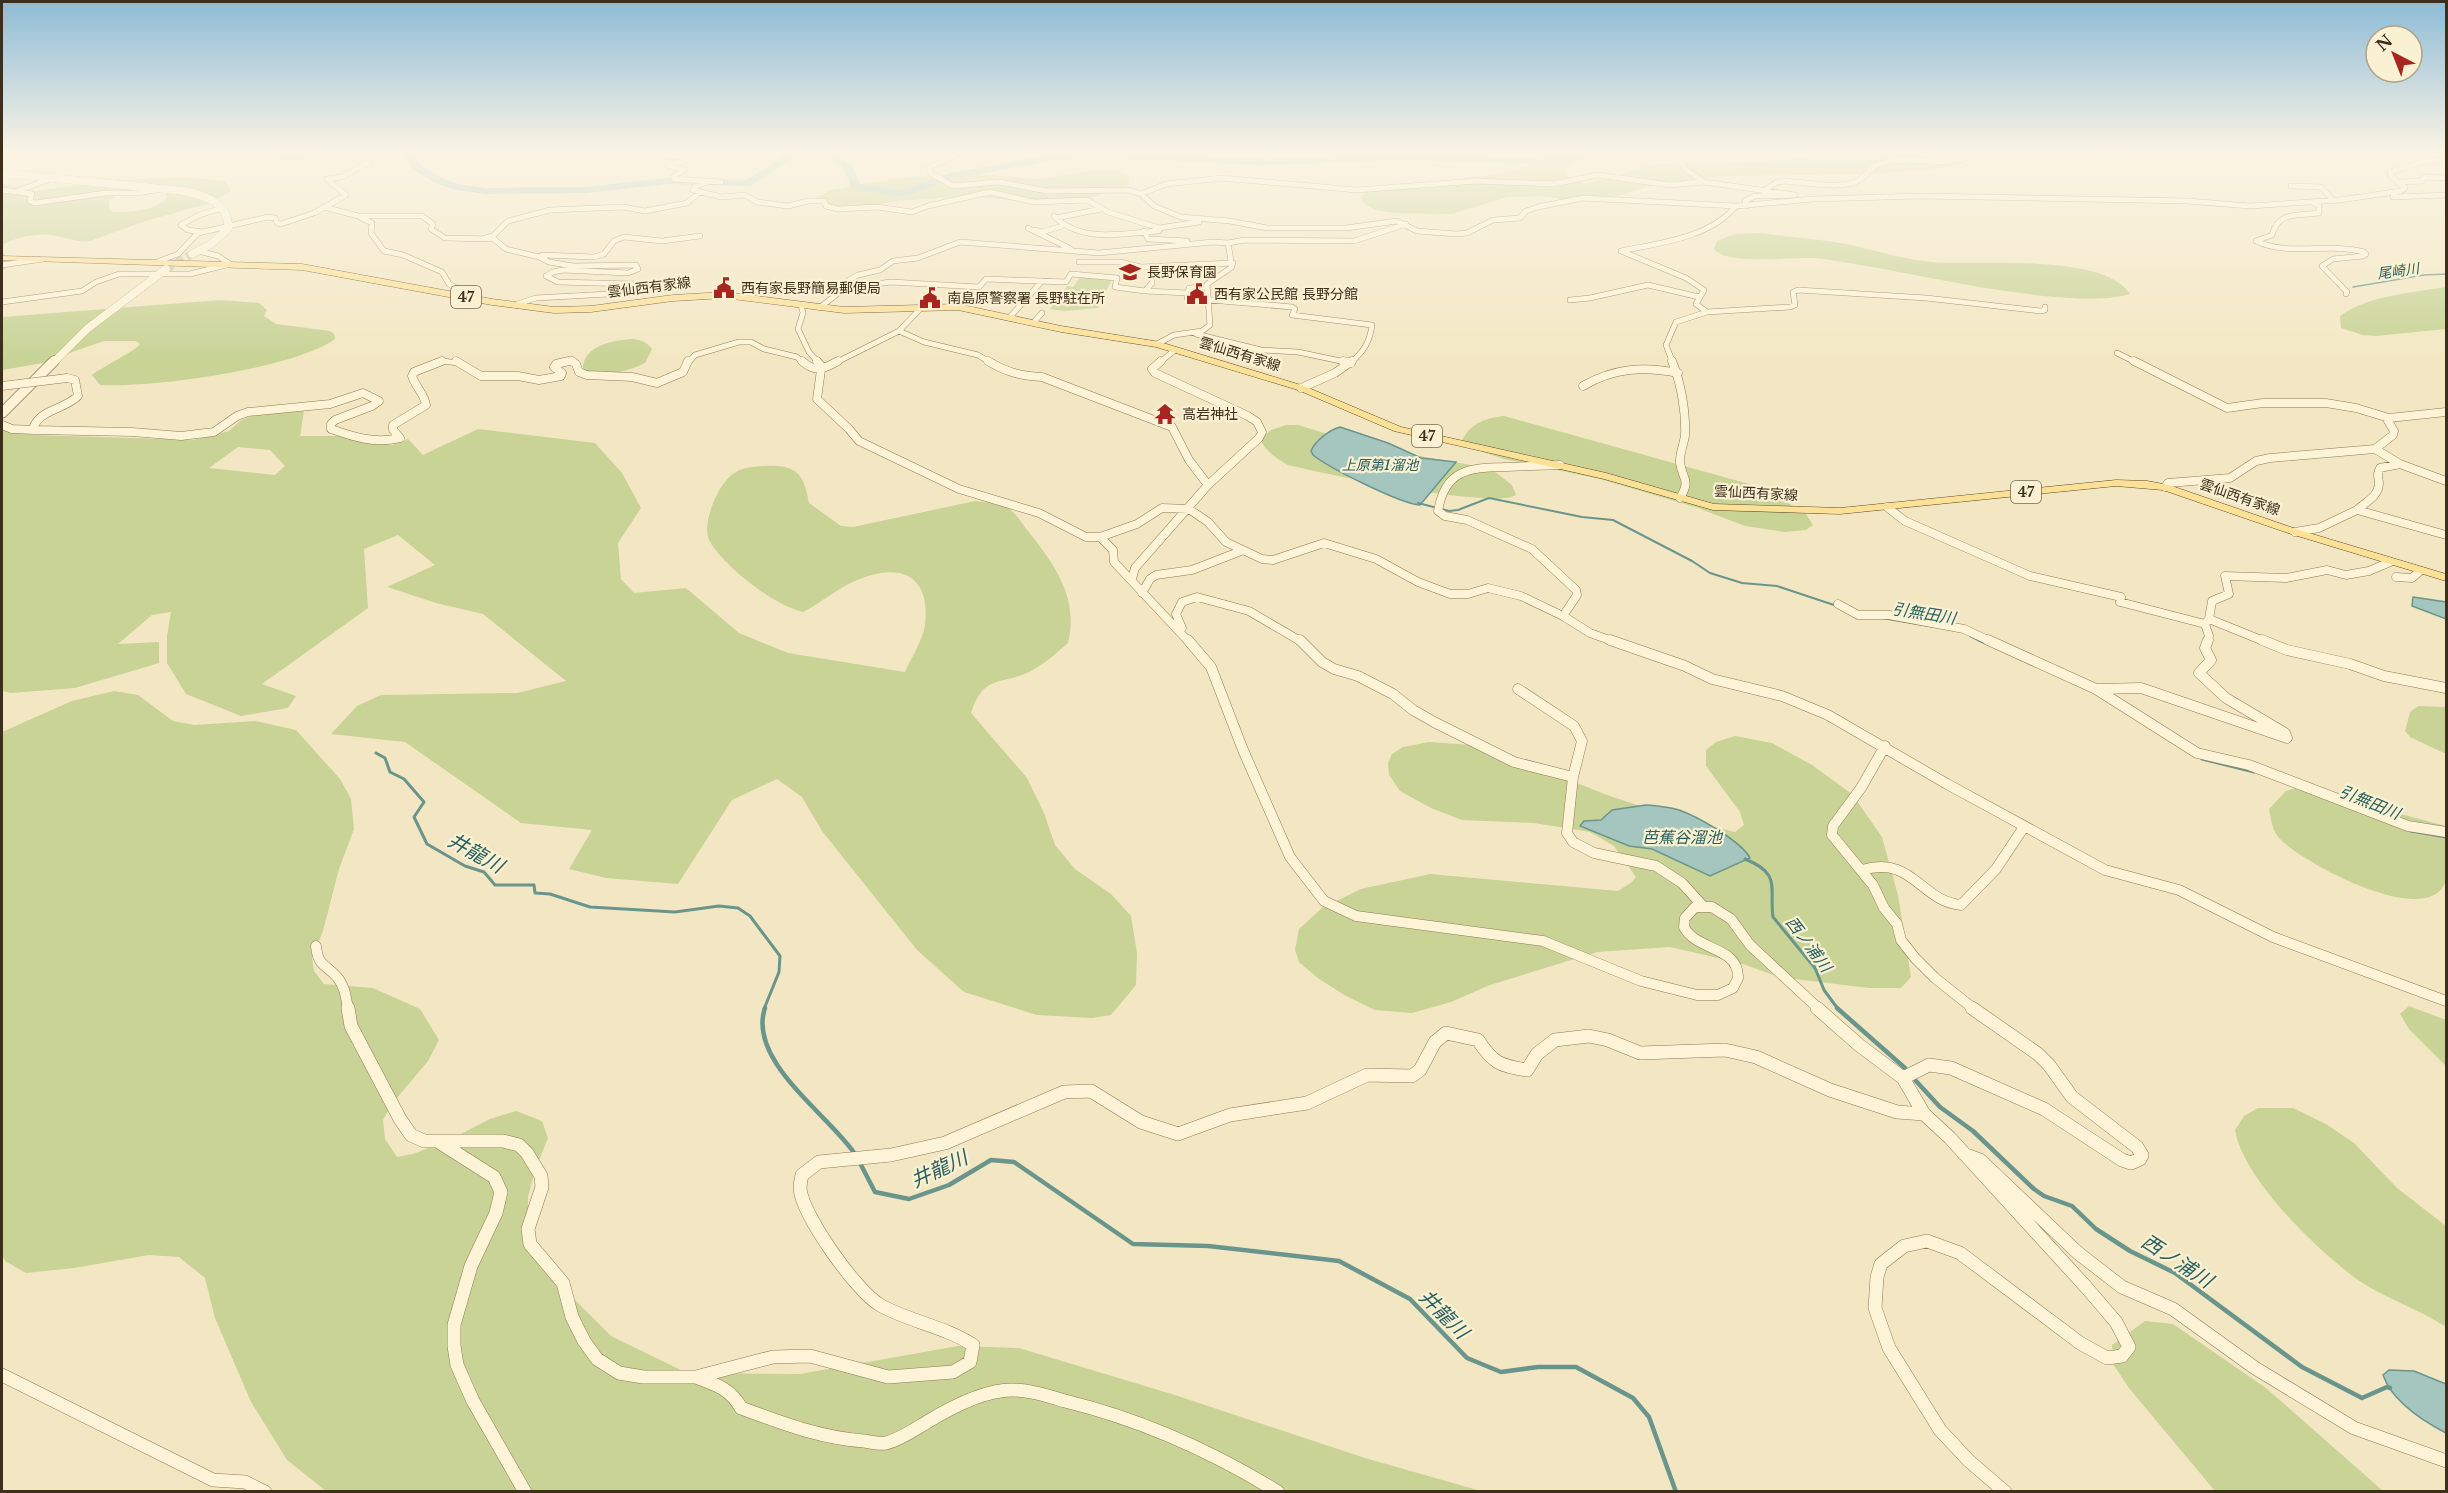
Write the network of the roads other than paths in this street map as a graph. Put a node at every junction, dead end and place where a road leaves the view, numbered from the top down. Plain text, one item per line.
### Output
1 (190, 221) edge
2 (227, 221) edge
3 (250, 221) edge
4 (276, 221) edge
5 (291, 221) edge
6 (367, 221) edge
7 (428, 221) edge
8 (509, 221) edge
9 (1058, 221) edge
10 (1136, 221) edge
11 (1201, 221) edge
12 (1222, 221) edge
13 (1492, 221) edge
14 (1719, 221) edge
15 (2278, 221) edge
16 (1406, 224) junction
17 (229, 225) junction
18 (1062, 226) junction
19 (1152, 226) junction
20 (1144, 231) junction
21 (203, 232) junction
22 (700, 236) dead end
23 (485, 238) junction
24 (1213, 242) junction
25 (1228, 243) junction
26 (195, 253) joint
27 (1106, 253) junction
28 (539, 257) junction
29 (2, 258) edge
30 (49, 258) junction
31 (157, 262) junction
32 (1079, 262) dead end
33 (1233, 263) junction
34 (230, 264) junction
35 (2, 265) edge
36 (1152, 266) junction
37 (166, 269) tunnel mouth
38 (156, 275) junction
39 (1042, 281) junction
40 (1207, 287) junction
41 (845, 288) junction
42 (1145, 291) junction
43 (1188, 292) junction
44 (2346, 294) dead end
45 (1699, 297) junction
46 (475, 299) junction
47 (1570, 300) dead end
48 (1207, 301) junction
49 (2, 302) edge
50 (514, 305) junction
51 (801, 306) junction
52 (922, 307) junction
53 (2045, 307) dead end
54 (819, 308) junction
55 (1707, 312) junction
56 (1042, 313) dead end
57 (1010, 318) junction
58 (1033, 323) junction
59 (899, 331) junction
60 (1196, 334) junction
61 (1157, 344) junction
62 (1175, 350) junction
63 (2117, 352) dead end
64 (1351, 363) junction
65 (822, 369) junction
66 (1678, 374) junction
67 (2, 386) edge
68 (1583, 386) dead end
69 (1301, 388) junction
70 (2446, 412) edge
71 (2, 413) edge
72 (2389, 418) junction
73 (2, 425) edge
74 (35, 430) junction
75 (2375, 449) junction
76 (2400, 464) junction
77 (1560, 465) junction
78 (2446, 481) edge
79 (1208, 485) junction
80 (2165, 487) junction
81 (1680, 498) junction
82 (1887, 507) junction
83 (1189, 509) junction
84 (2356, 510) junction
85 (2295, 532) junction
86 (2446, 535) edge
87 (1100, 537) junction
88 (1241, 551) junction
89 (2390, 562) junction
90 (2420, 571) junction
91 (2396, 577) dead end
92 (2446, 578) edge
93 (1132, 579) junction
94 (1142, 592) junction
95 (1838, 604) dead end
96 (1563, 616) junction
97 (2207, 622) junction
98 (1181, 632) junction
99 (2446, 688) edge
100 (2096, 689) junction
101 (1518, 690) dead end
102 (1885, 746) junction
103 (1573, 777) junction
104 (2024, 827) junction
105 (2446, 832) edge
106 (1862, 870) junction
107 (1702, 905) junction
108 (316, 946) dead end
109 (2446, 1001) edge
110 (1903, 1078) junction
111 (1924, 1114) junction
112 (439, 1142) junction
113 (1962, 1153) junction
114 (2, 1375) edge
115 (696, 1377) junction
116 (2446, 1461) edge
117 (265, 1491) edge
118 (525, 1491) edge
119 (1278, 1491) edge
120 (2005, 1491) edge

1 - 21 street
2 - 17 street
3 - 17 street
4 - 5 street
6 - 46 street
7 - 23 street
8 - 23 street
9 - 18 street
10 - 19 street
11 - 19 street
12 - 16 street
13 - 16 street
14 - 45 street
15 - 44 street
16 - 25 street
17 - 21 street
17 - 26 street
18 - 20 street
18 - 27 street
19 - 20 street
20 - 24 street
21 - 31 street
22 - 28 street
23 - 28 street
24 - 25 street
24 - 27 street
25 - 33 street
26 - 34 street
27 - 41 street
28 - 50 street
29 - 30 main road, 雲仙西有家線 / 47
30 - 31 main road, 雲仙西有家線 / 47
30 - 35 street
31 - 34 main road, 雲仙西有家線 / 47
32 - 36 street
33 - 36 street
33 - 40 street
34 - 38 street
34 - 46 main road, 雲仙西有家線 / 47
36 - 42 street
37 - 38 street
38 - 49 street
38 - 71 street
39 - 41 street
39 - 42 street
39 - 57 street
40 - 43 street
40 - 48 street
41 - 54 street
42 - 43 street
43 - 48 street
45 - 47 street
45 - 55 street
46 - 50 main road, 雲仙西有家線 / 47
48 - 60 street
48 - 64 street
50 - 51 main road, 雲仙西有家線 / 47
51 - 54 main road, 雲仙西有家線 / 47
51 - 65 street
52 - 54 main road, 雲仙西有家線 / 47
52 - 57 main road, 雲仙西有家線 / 47
52 - 59 street
53 - 55 street
55 - 66 street
56 - 58 street
57 - 58 main road, 雲仙西有家線 / 47
58 - 61 main road, 雲仙西有家線 / 47
59 - 65 street
59 - 79 street
60 - 61 street
60 - 64 street
61 - 62 main road, 雲仙西有家線 / 47
62 - 69 main road, 雲仙西有家線 / 47
62 - 79 street
63 - 72 street
64 - 69 street
65 - 74 street
65 - 87 street
66 - 68 street
66 - 81 street
67 - 74 street, bridge
69 - 77 main road, 雲仙西有家線 / 47
70 - 72 street
72 - 75 street
73 - 74 street
75 - 76 street
75 - 80 street
76 - 78 street
76 - 84 street
77 - 81 main road, 雲仙西有家線 / 47
77 - 96 street
79 - 83 street
80 - 82 main road, 雲仙西有家線 / 47
80 - 85 main road, 雲仙西有家線 / 47
81 - 82 main road, 雲仙西有家線 / 47
82 - 97 street
83 - 87 street
83 - 88 street
83 - 93 street
84 - 85 street
84 - 86 street
85 - 89 main road, 雲仙西有家線 / 47
87 - 93 street
88 - 94 street
88 - 96 street
89 - 90 main road, 雲仙西有家線 / 47
89 - 97 street
90 - 91 street
90 - 92 main road, 雲仙西有家線 / 47
93 - 94 street
94 - 98 street
95 - 100 street
96 - 102 street
97 - 99 street
97 - 100 street
98 - 103 street
98 - 107 street
100 - 105 street
101 - 103 street
102 - 104 street
102 - 106 street
103 - 107 street
104 - 106 street
104 - 109 street
106 - 110 street
107 - 110 street
108 - 112 street
110 - 111 street
111 - 113 street
111 - 115 street
112 - 115 street
112 - 118 street
113 - 116 street
113 - 120 street
114 - 117 street
115 - 119 street

